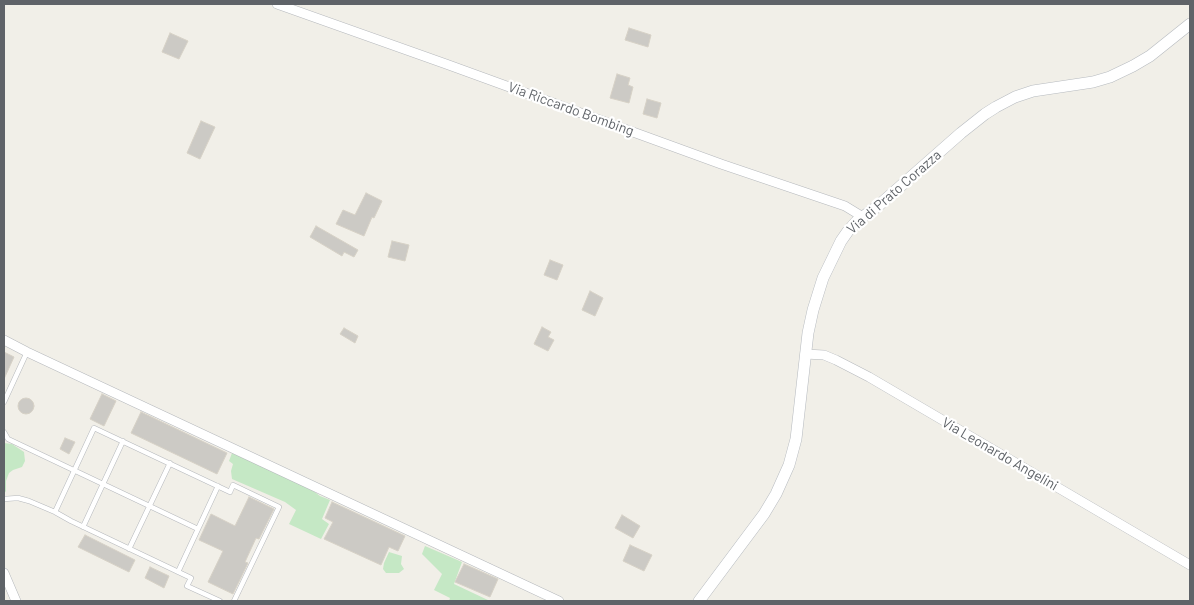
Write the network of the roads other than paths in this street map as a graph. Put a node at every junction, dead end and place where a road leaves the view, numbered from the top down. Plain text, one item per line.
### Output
1 (277, 4) edge
2 (1190, 24) edge
3 (863, 217) junction
4 (4, 340) edge
5 (27, 352) junction
6 (805, 354) junction
7 (4, 402) edge
8 (4, 432) edge
9 (6, 439) edge
10 (123, 441) junction
11 (170, 463) junction
12 (74, 471) junction
13 (103, 484) junction
14 (218, 486) junction
15 (4, 499) edge
16 (150, 506) junction
17 (55, 512) junction
18 (83, 527) junction
19 (198, 529) junction
20 (129, 549) junction
21 (1190, 565) edge
22 (178, 572) junction
23 (4, 573) edge
24 (16, 601) edge
25 (220, 601) edge
26 (234, 601) edge
27 (559, 601) edge
28 (699, 601) edge

1 - 3 street, Via Riccardo Bombing
2 - 3 street, Via di Prato Corazza
3 - 6 street, Via di Prato Corazza
4 - 5 street
5 - 7 lane
5 - 27 street
6 - 21 street, Via Leonardo Angelini
6 - 28 street, Via di Prato Corazza
8 - 9 lane
9 - 12 lane
10 - 11 lane
10 - 12 lane
10 - 13 lane
11 - 14 lane
11 - 16 lane
12 - 13 lane
12 - 17 lane
13 - 16 lane
13 - 18 lane
14 - 19 lane
14 - 26 lane
15 - 17 lane
16 - 19 lane
16 - 20 lane
17 - 18 lane
18 - 20 lane
19 - 22 lane
20 - 22 lane
22 - 25 lane
23 - 24 street

